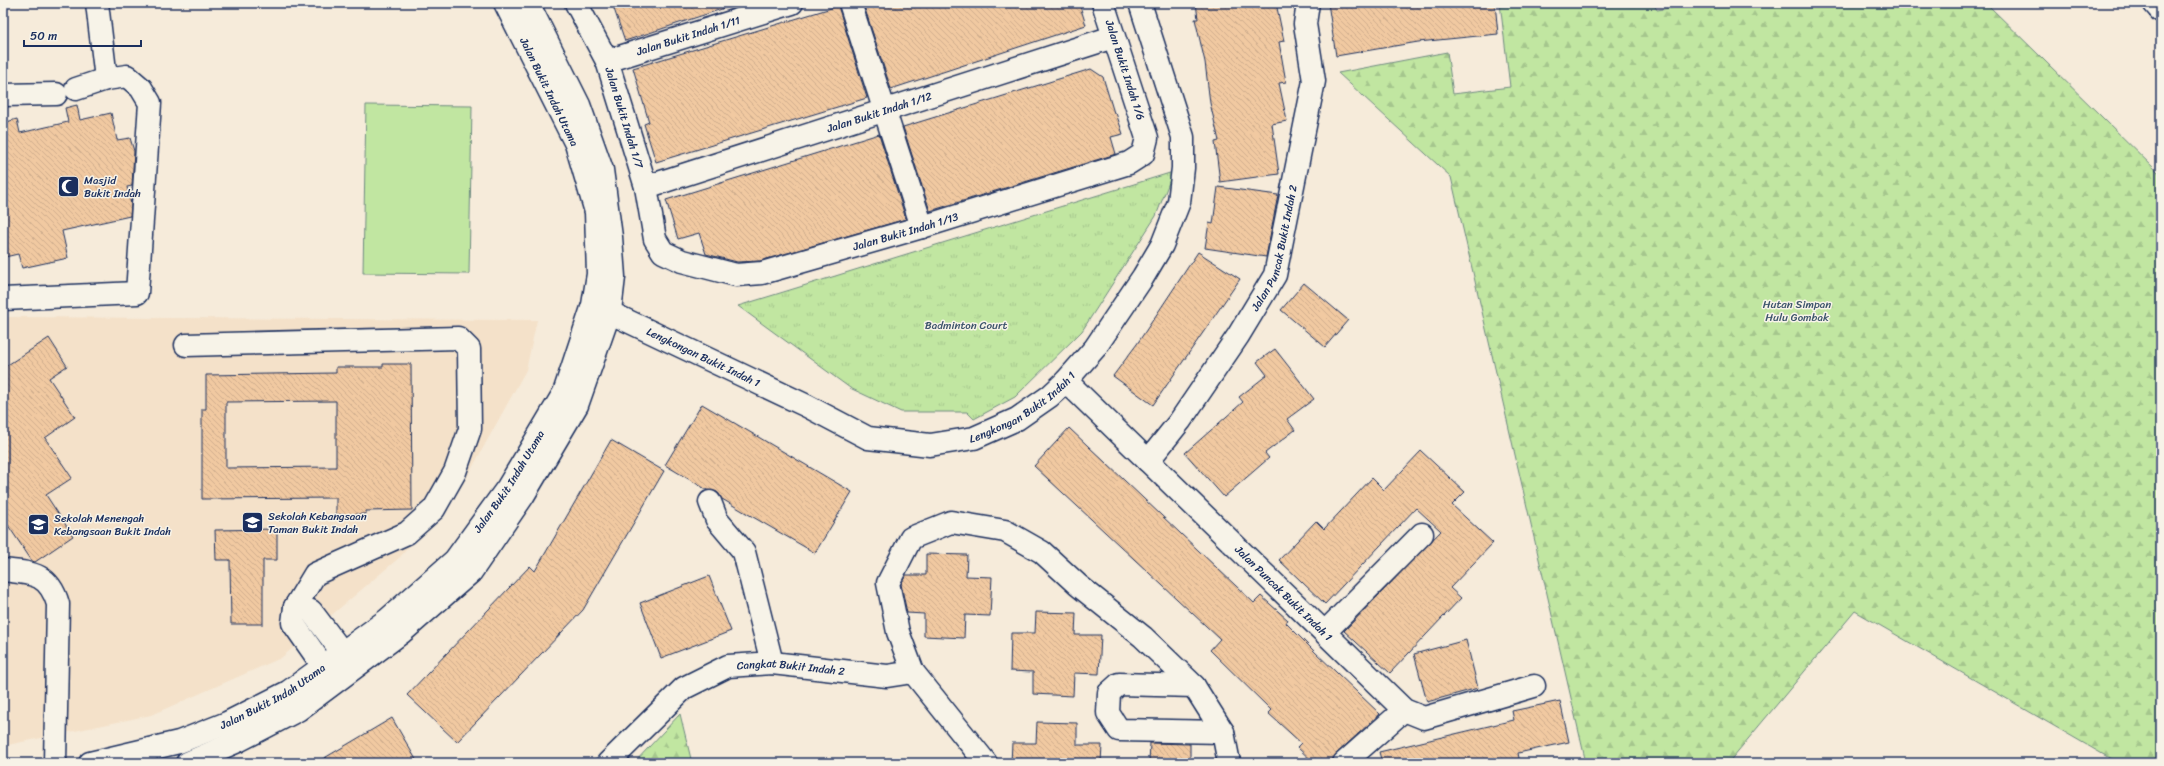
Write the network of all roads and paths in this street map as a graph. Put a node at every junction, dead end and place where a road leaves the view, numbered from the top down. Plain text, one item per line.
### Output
1 (97, 3) edge
2 (505, 3) edge
3 (528, 3) edge
4 (576, 3) edge
5 (791, 3) edge
6 (850, 3) edge
7 (1103, 3) edge
8 (1140, 3) edge
9 (1308, 3) edge
10 (2154, 3) edge
11 (2161, 12) edge
12 (1113, 37) junction
13 (607, 61) junction
14 (106, 78) junction
15 (3, 95) edge
16 (884, 110) junction
17 (1147, 138) joint
18 (646, 186) junction
19 (922, 227) junction
20 (655, 239) joint
21 (3, 299) edge
22 (602, 308) junction
23 (186, 345) dead end
24 (1066, 382) junction
25 (1148, 461) junction
26 (710, 502) dead end
27 (1422, 534) dead end
28 (3, 570) edge
29 (295, 607) junction
30 (1325, 632) junction
31 (342, 652) junction
32 (772, 663) junction
33 (323, 666) junction
34 (913, 672) junction
35 (1194, 686) junction
36 (1534, 686) dead end
37 (1404, 710) junction
38 (1223, 732) junction
39 (238, 741) junction
40 (179, 742) junction
41 (55, 763) edge
42 (90, 763) edge
43 (187, 763) edge
44 (221, 763) edge
45 (608, 763) edge
46 (986, 763) edge
47 (1229, 763) edge
48 (1344, 763) edge

1 - 14 street
2 - 22 street, Jalan Bukit Indah Utama
3 - 22 street, Jalan Bukit Indah Utama
4 - 13 street, Jalan Bukit Indah 1/7
5 - 13 street, Jalan Bukit Indah 1/11
6 - 16 street
7 - 12 street, Jalan Bukit Indah 1/6
8 - 24 street, Lengkongan Bukit Indah 1
9 - 25 street, Jalan Puncak Bukit Indah 2
10 - 11 street
12 - 16 street, Jalan Bukit Indah 1/12
12 - 17 street, Jalan Bukit Indah 1/6
13 - 18 street, Jalan Bukit Indah 1/7
14 - 15 street
14 - 21 street
16 - 18 street, Jalan Bukit Indah 1/12
16 - 19 street
17 - 19 street, Jalan Bukit Indah 1/13
18 - 20 street, Jalan Bukit Indah 1/7
19 - 20 street, Jalan Bukit Indah 1/13
22 - 24 street, Lengkongan Bukit Indah 1
22 - 31 street, Jalan Bukit Indah Utama
22 - 39 street, Jalan Bukit Indah Utama
23 - 29 street
24 - 25 street, Jalan Puncak Bukit Indah 1
25 - 30 street, Jalan Puncak Bukit Indah 1
26 - 32 street
27 - 30 street
28 - 41 street
29 - 31 street
29 - 33 street
30 - 37 street, Jalan Puncak Bukit Indah 1
31 - 33 street, Jalan Bukit Indah Utama
32 - 34 street, Cangkat Bukit Indah 2
32 - 45 street, Cangkat Bukit Indah 2
33 - 40 street, Jalan Bukit Indah Utama
34 - 35 street
34 - 46 street
35 - 38 street
35 - 38 street
36 - 37 street, Jalan Puncak Bukit Indah 1
37 - 48 street
38 - 47 street
39 - 43 street, Jalan Bukit Indah Utama
39 - 44 street
40 - 42 street, Jalan Bukit Indah Utama
40 - 43 street

